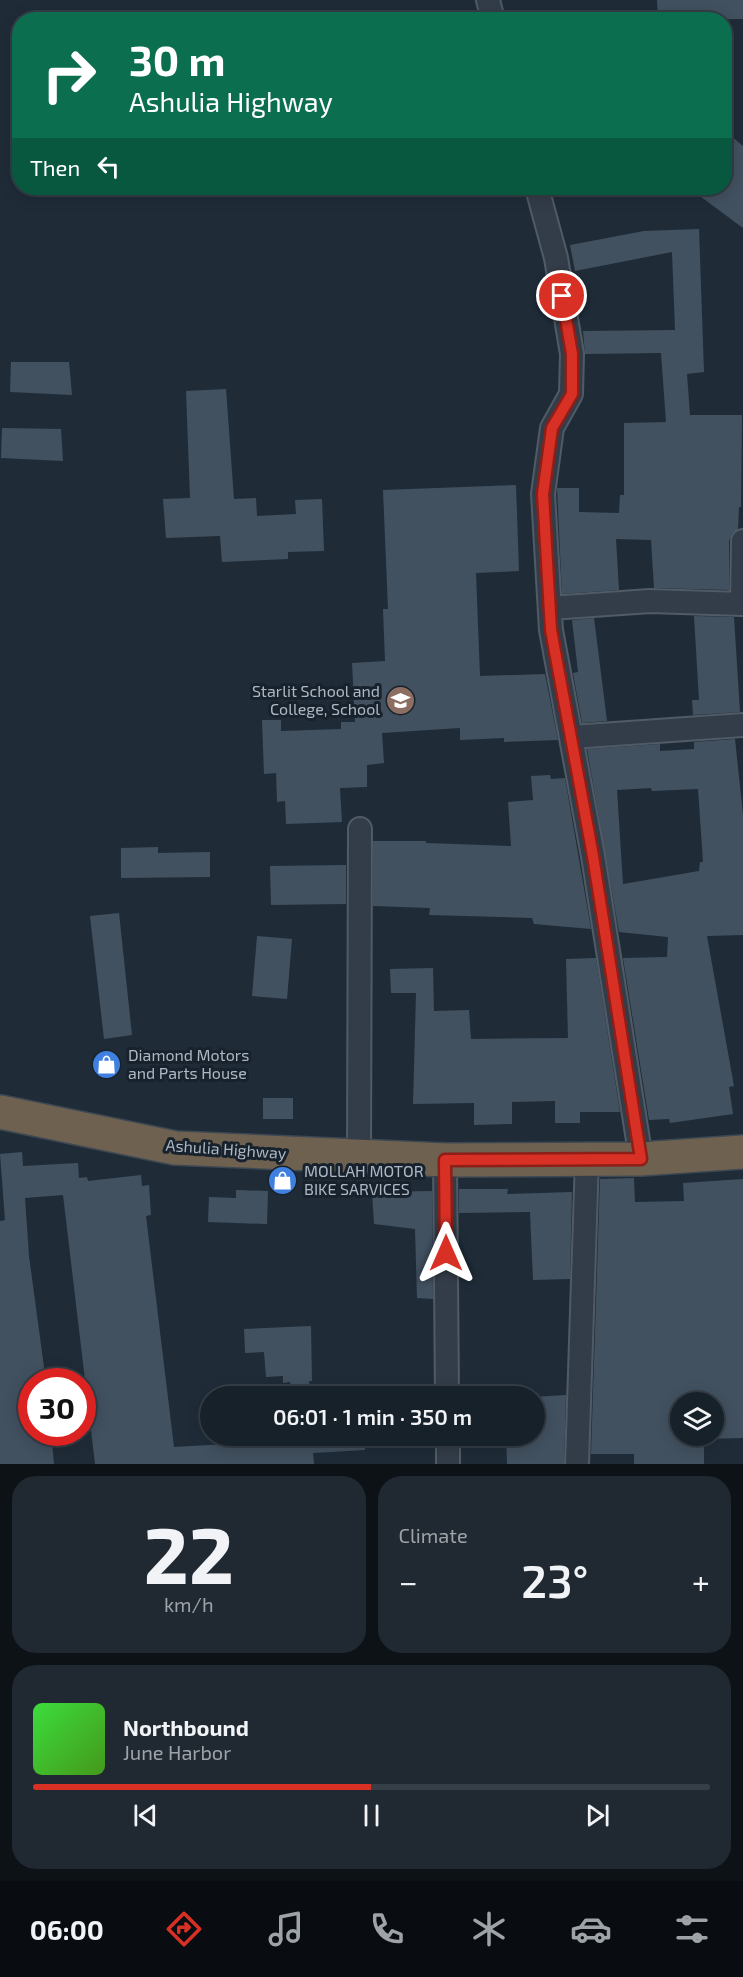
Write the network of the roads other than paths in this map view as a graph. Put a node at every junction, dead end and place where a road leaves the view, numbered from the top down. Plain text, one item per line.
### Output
1 (539, 195) edge
2 (743, 541) edge
3 (550, 608) junction
4 (743, 725) edge
5 (572, 737) junction
6 (360, 829) dead end
7 (0, 1112) edge
8 (743, 1152) edge
9 (358, 1156) junction
10 (587, 1158) junction
11 (641, 1159) junction
12 (445, 1160) junction
13 (447, 1386) edge
14 (448, 1446) edge
15 (448, 1464) edge
16 (577, 1464) edge

1 - 3 street
2 - 3 street
3 - 5 street
4 - 5 street
5 - 11 street
6 - 9 street
7 - 9 highway, Ashulia Highway
8 - 11 highway, Ashulia Highway
9 - 12 highway, Ashulia Highway
10 - 11 highway, Ashulia Highway
10 - 12 highway, Ashulia Highway
10 - 16 street
12 - 13 street
14 - 15 street

